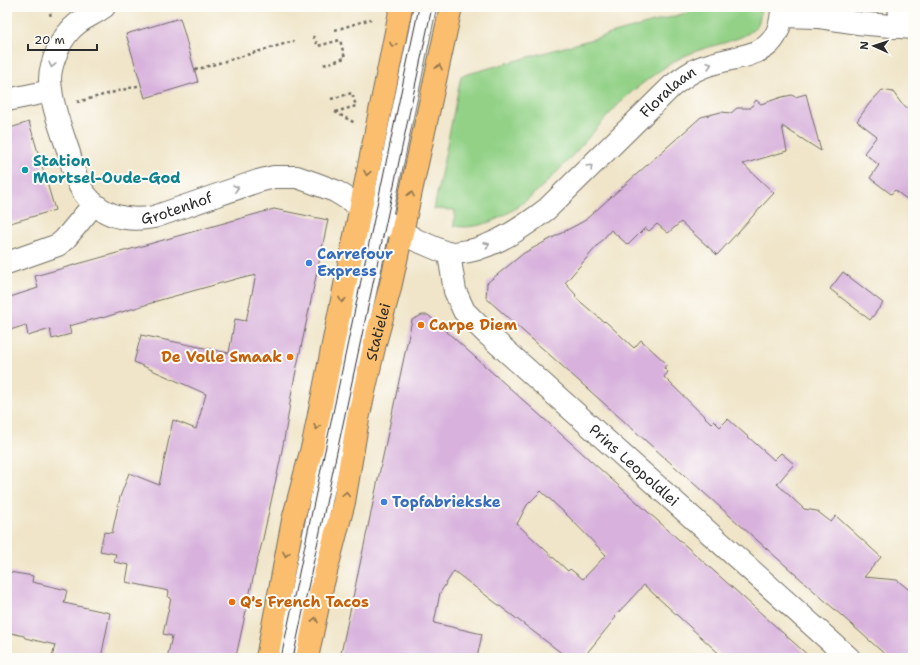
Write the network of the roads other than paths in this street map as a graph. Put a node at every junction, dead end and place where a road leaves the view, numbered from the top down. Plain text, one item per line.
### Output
1 (104, 7) edge
2 (400, 7) edge
3 (425, 7) edge
4 (451, 7) edge
5 (782, 11) edge
6 (903, 21) edge
7 (7, 100) edge
8 (53, 100) junction
9 (94, 204) junction
10 (360, 207) junction
11 (381, 219) junction
12 (402, 232) junction
13 (450, 254) junction
14 (7, 263) edge
15 (267, 658) edge
16 (288, 658) edge
17 (307, 658) edge
18 (849, 658) edge

1 -> 8 street
2 -> 10 main road
3 - 11 street
12 -> 4 main road, Statielei
5 - 6 street, Floralaan
13 -> 5 street, Floralaan
7 - 8 street
8 - 9 street
9 -> 10 street, Grotenhof
9 - 14 street
10 - 11 street, Grotenhof
10 -> 15 main road
11 - 12 street, Grotenhof
11 - 16 street
12 - 13 street, Grotenhof
17 -> 12 main road, Statielei
13 - 18 street, Prins Leopoldlei

